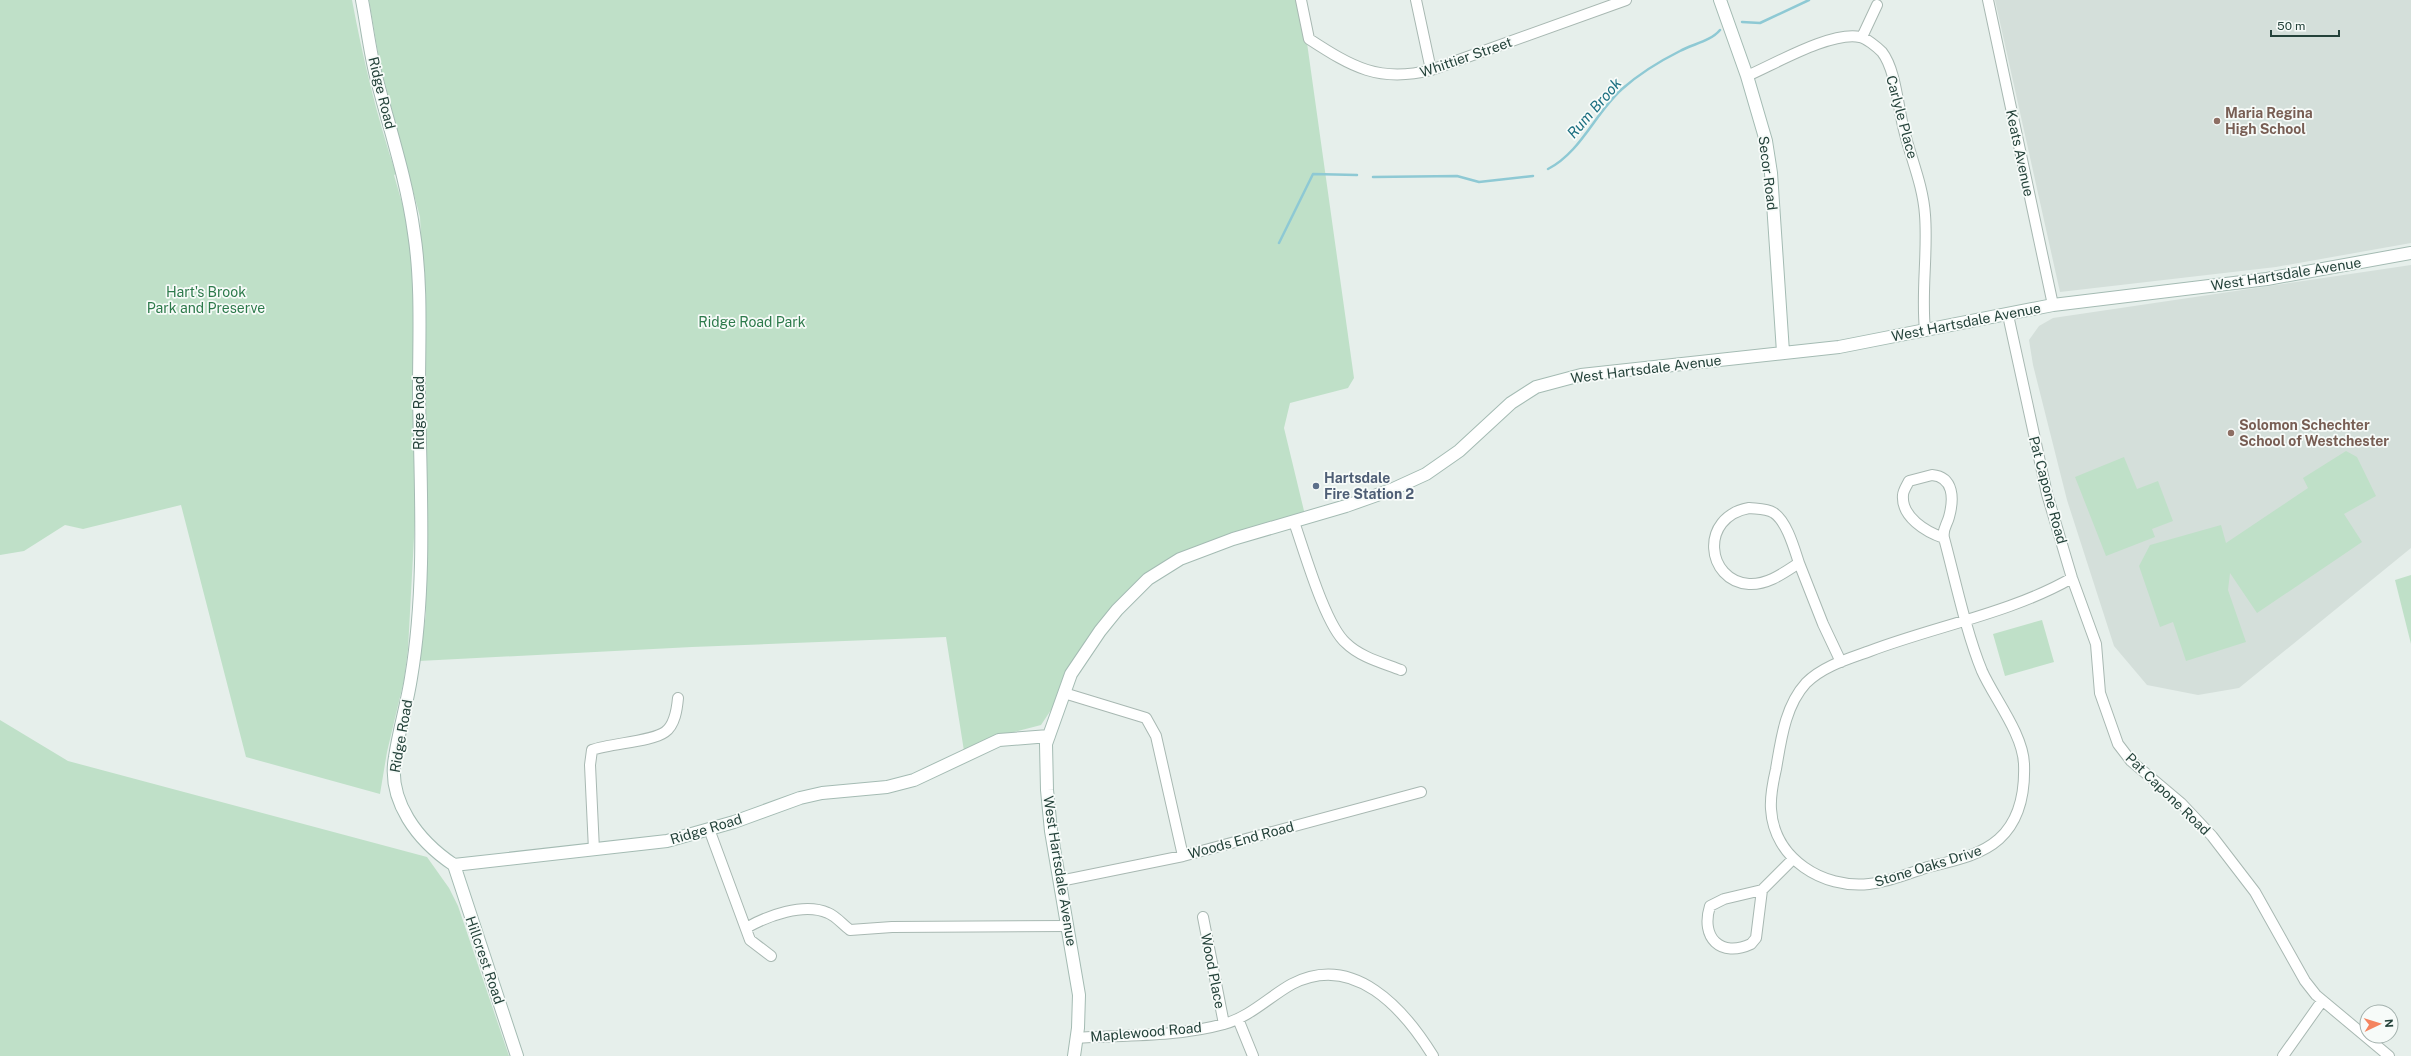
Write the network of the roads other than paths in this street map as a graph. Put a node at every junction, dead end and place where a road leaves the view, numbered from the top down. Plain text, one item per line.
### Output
1 (362, 0) edge
2 (1301, 0) edge
3 (1416, 0) edge
4 (1626, 0) edge
5 (1720, 0) edge
6 (1988, 0) edge
7 (1877, 5) dead end
8 (1862, 37) junction
9 (1431, 70) junction
10 (1747, 76) junction
11 (2411, 253) edge
12 (2052, 305) junction
13 (2008, 315) junction
14 (1925, 330) junction
15 (1783, 352) junction
16 (1294, 522) junction
17 (1944, 538) junction
18 (1800, 562) junction
19 (2072, 578) junction
20 (1966, 619) junction
21 (1841, 662) junction
22 (1401, 670) dead end
23 (1064, 693) junction
24 (678, 698) dead end
25 (1049, 736) junction
26 (1421, 792) dead end
27 (709, 829) junction
28 (594, 850) junction
29 (1183, 856) junction
30 (1794, 859) junction
31 (454, 864) junction
32 (1060, 881) junction
33 (1762, 890) junction
34 (1203, 917) dead end
35 (1067, 926) junction
36 (746, 928) junction
37 (771, 956) dead end
38 (2322, 1001) junction
39 (1238, 1019) junction
40 (1224, 1024) junction
41 (1076, 1038) junction
42 (517, 1056) edge
43 (1074, 1056) edge
44 (1253, 1056) edge
45 (1433, 1056) edge
46 (2283, 1056) edge
47 (2389, 1056) edge

1 - 31 street, Ridge Road
2 - 9 street, Whittier Street
3 - 9 street
4 - 9 street, Whittier Street
5 - 10 street, Secor Road
6 - 12 street, Keats Avenue
7 - 8 street
8 - 10 street
8 - 14 street, Carlyle Place
10 - 15 street, Secor Road
11 - 12 street, West Hartsdale Avenue
12 - 13 street, West Hartsdale Avenue
13 - 14 street, West Hartsdale Avenue
13 - 19 street, Pat Capone Road
14 - 15 street, West Hartsdale Avenue
15 - 16 street, West Hartsdale Avenue
16 - 22 street
16 - 23 street, West Hartsdale Avenue
17 - 17 street
17 - 20 street
18 - 18 street
18 - 21 street
19 - 20 street, Stone Oaks Drive
19 - 38 street, Pat Capone Road
20 - 21 street, Stone Oaks Drive
20 - 30 street, Stone Oaks Drive
21 - 30 street, Stone Oaks Drive
23 - 25 street, West Hartsdale Avenue
23 - 29 street
24 - 28 street
25 - 27 street, Ridge Road
25 - 32 street, West Hartsdale Avenue
26 - 29 street, Woods End Road
27 - 28 street, Ridge Road
27 - 36 street
28 - 31 street, Ridge Road
29 - 32 street, Woods End Road
30 - 33 street
31 - 42 street, Hillcrest Road
32 - 35 street, West Hartsdale Avenue
33 - 33 street
34 - 40 street, Wood Place
35 - 36 street
35 - 41 street, West Hartsdale Avenue
36 - 37 street
38 - 46 street
38 - 47 street, Pat Capone Road
39 - 40 street, Maplewood Road
39 - 44 street, Wood Place
39 - 45 street, Maplewood Road
40 - 41 street, Maplewood Road
41 - 43 street, West Hartsdale Avenue

